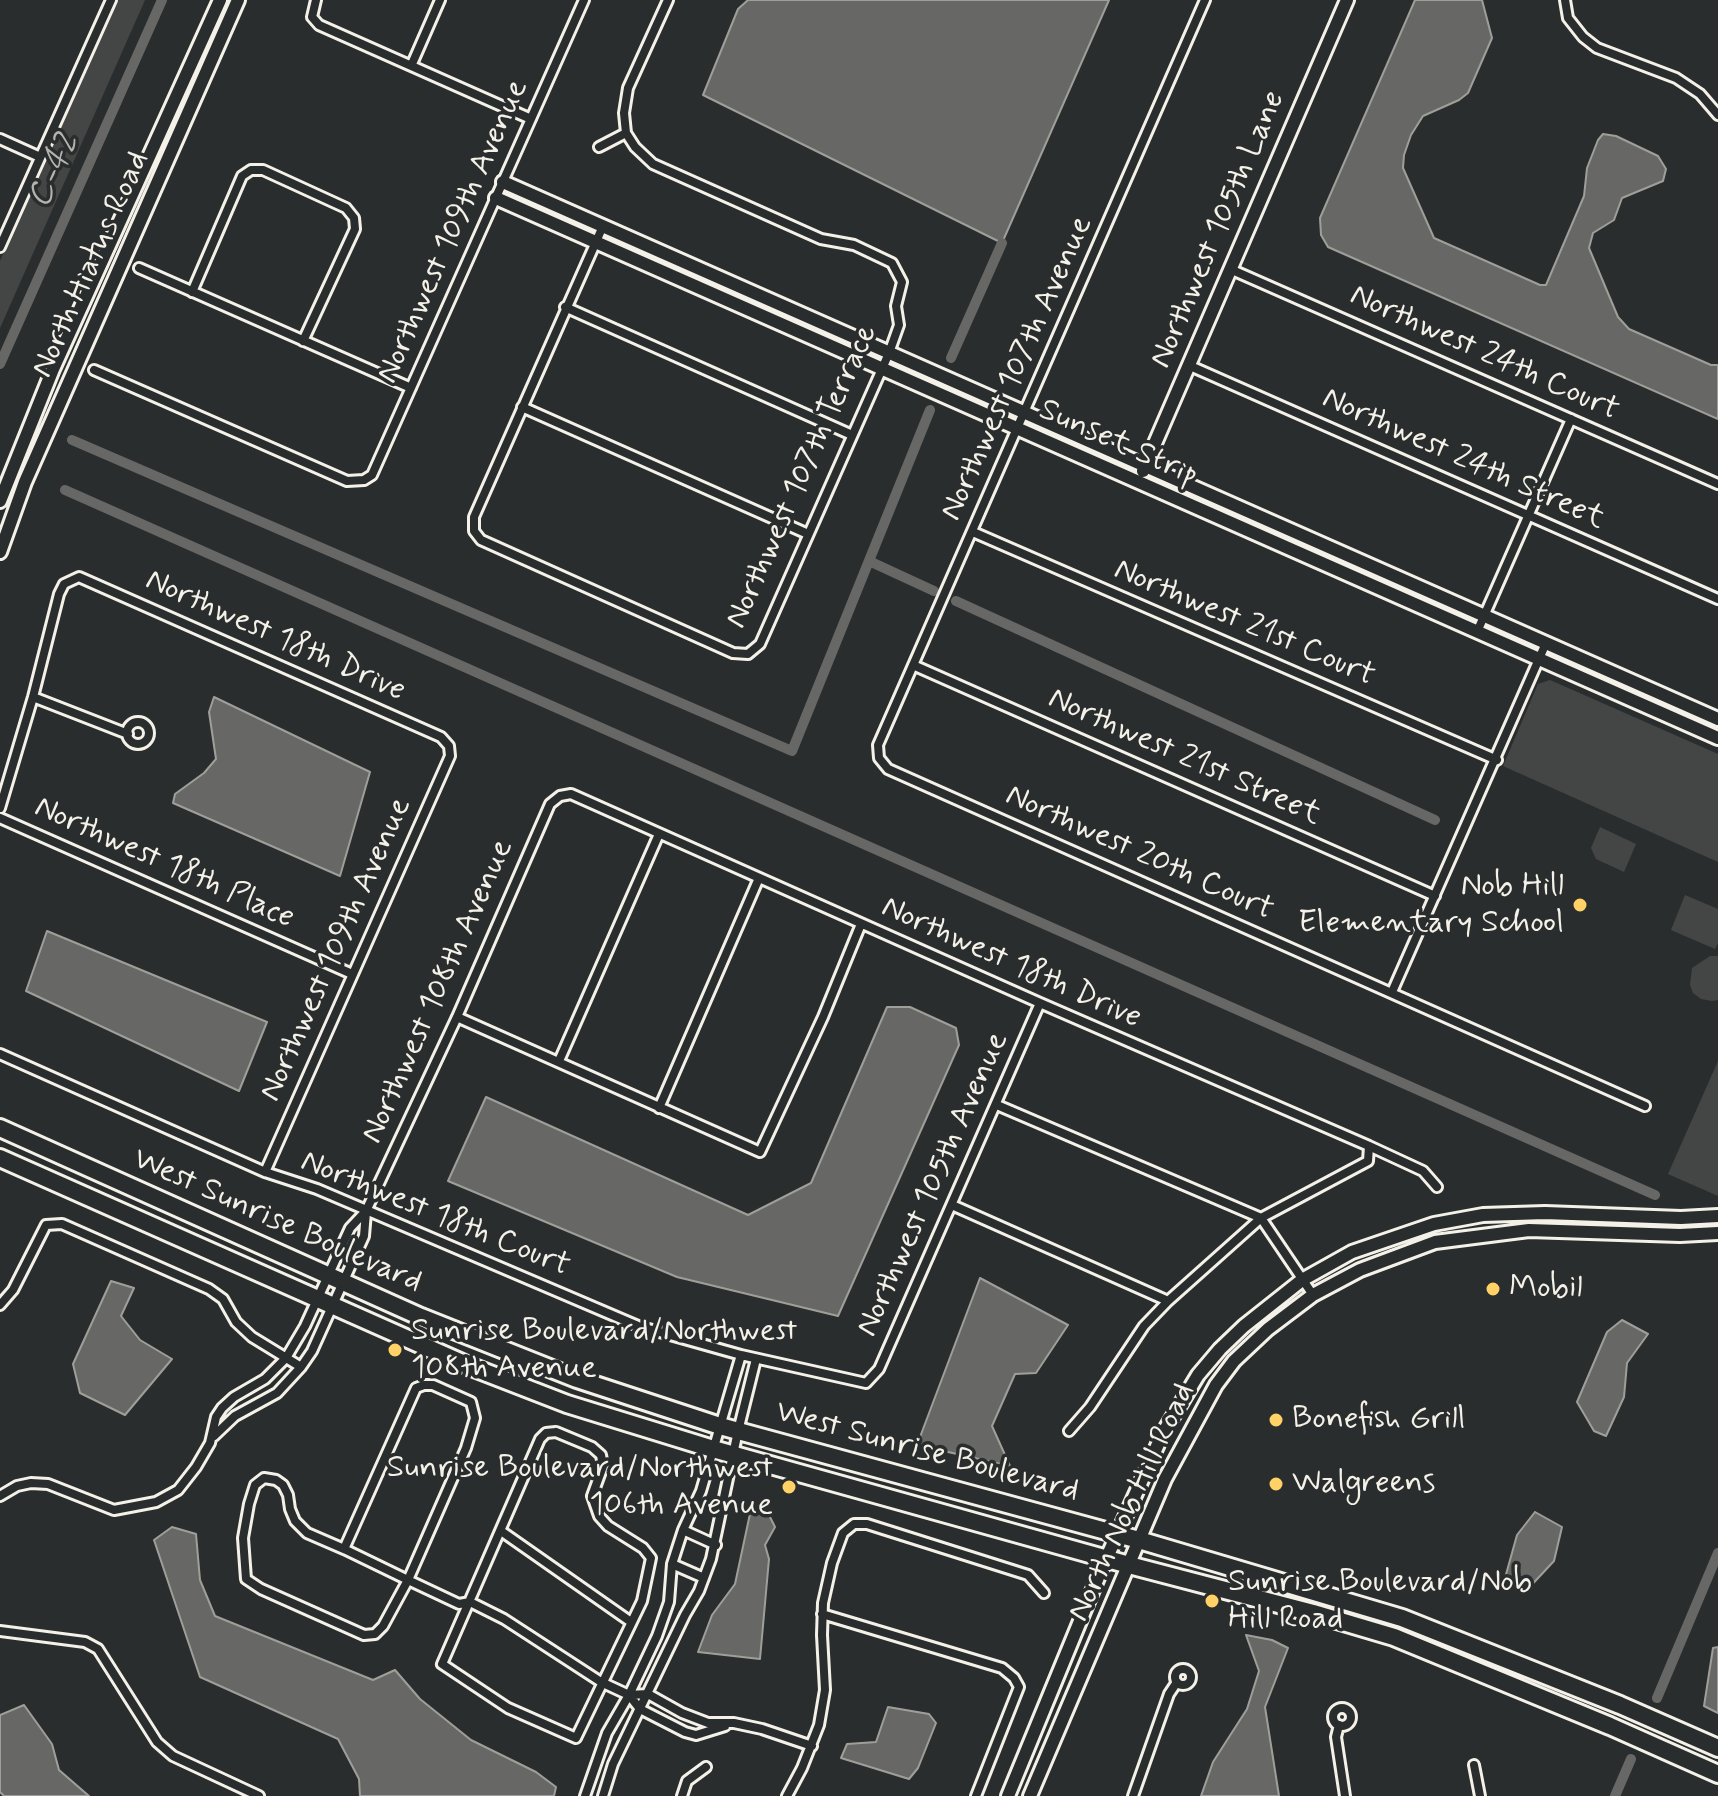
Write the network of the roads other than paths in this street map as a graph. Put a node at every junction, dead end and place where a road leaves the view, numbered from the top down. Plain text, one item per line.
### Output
1 (111, 0) edge
2 (220, 0) edge
3 (238, 0) edge
4 (316, 0) edge
5 (440, 0) edge
6 (584, 0) edge
7 (668, 0) edge
8 (1205, 0) edge
9 (1347, 0) edge
10 (1565, 0) edge
11 (412, 64) junction
12 (185, 76) junction
13 (201, 82) junction
14 (1718, 115) edge
15 (531, 119) junction
16 (626, 133) junction
17 (0, 139) edge
18 (599, 147) dead end
19 (40, 157) junction
20 (503, 182) junction
21 (496, 198) junction
22 (603, 226) junction
23 (595, 241) junction
24 (0, 247) edge
25 (139, 268) dead end
26 (1230, 269) junction
27 (192, 292) junction
28 (565, 307) junction
29 (303, 341) junction
30 (889, 353) junction
31 (1188, 365) junction
32 (883, 368) junction
33 (94, 370) dead end
34 (411, 388) junction
35 (522, 407) junction
36 (1025, 412) junction
37 (1571, 419) junction
38 (1018, 429) junction
39 (852, 435) junction
40 (1145, 466) junction
41 (1138, 482) junction
42 (1718, 484) edge
43 (0, 501) edge
44 (1529, 516) junction
45 (973, 532) junction
46 (808, 534) junction
47 (0, 552) edge
48 (1718, 599) edge
49 (1485, 616) junction
50 (1477, 632) junction
51 (1546, 643) junction
52 (1539, 660) junction
53 (913, 665) junction
54 (33, 697) junction
55 (1718, 719) edge
56 (128, 734) dead end
57 (1718, 738) edge
58 (449, 746) joint
59 (879, 758) joint
60 (1497, 760) junction
61 (560, 796) joint
62 (0, 808) edge
63 (0, 818) edge
64 (659, 834) junction
65 (759, 878) junction
66 (1435, 896) junction
67 (861, 924) junction
68 (352, 974) junction
69 (1392, 992) junction
70 (1040, 1003) junction
71 (457, 1017) junction
72 (0, 1054) edge
73 (559, 1061) junction
74 (997, 1105) junction
75 (1645, 1106) dead end
76 (659, 1108) junction
77 (0, 1128) edge
78 (1369, 1146) junction
79 (0, 1158) edge
80 (265, 1172) junction
81 (1437, 1187) dead end
82 (952, 1205) junction
83 (366, 1211) junction
84 (1718, 1216) edge
85 (1261, 1218) junction
86 (1718, 1233) edge
87 (335, 1280) junction
88 (1302, 1280) junction
89 (1313, 1295) junction
90 (317, 1299) junction
91 (1168, 1301) junction
92 (0, 1305) edge
93 (333, 1306) junction
94 (741, 1355) junction
95 (286, 1358) junction
96 (756, 1359) junction
97 (301, 1367) junction
98 (866, 1383) joint
99 (720, 1426) junction
100 (738, 1431) junction
101 (1069, 1431) dead end
102 (213, 1437) junction
103 (713, 1449) junction
104 (732, 1454) junction
105 (0, 1496) edge
106 (683, 1530) junction
107 (501, 1531) junction
108 (1118, 1534) junction
109 (1139, 1540) junction
110 (716, 1545) junction
111 (344, 1549) junction
112 (1107, 1558) junction
113 (672, 1564) junction
114 (1129, 1565) junction
115 (704, 1578) junction
116 (408, 1580) junction
117 (1044, 1593) dead end
118 (470, 1602) junction
119 (822, 1614) junction
120 (631, 1622) junction
121 (0, 1631) edge
122 (601, 1682) junction
123 (1177, 1682) dead end
124 (648, 1694) junction
125 (629, 1695) junction
126 (640, 1709) junction
127 (734, 1723) junction
128 (1339, 1725) dead end
129 (812, 1746) junction
130 (1718, 1748) edge
131 (1474, 1765) dead end
132 (706, 1767) dead end
133 (1718, 1774) edge
134 (259, 1796) edge
135 (585, 1796) edge
136 (603, 1796) edge
137 (682, 1796) edge
138 (787, 1796) edge
139 (976, 1796) edge
140 (1008, 1796) edge
141 (1030, 1796) edge
142 (1133, 1796) edge
143 (1345, 1796) edge
144 (1480, 1796) edge

1 - 19 street
2 - 12 main road, North Hiatus Road
3 - 13 main road, North Hiatus Road
4 - 11 street
5 - 11 street
6 - 15 street, Northwest 109th Avenue
7 - 16 street
8 - 36 street, Northwest 107th Avenue
9 - 26 main road, Northwest 105th Lane
10 - 14 street
11 - 15 street
12 - 13 main road
12 - 43 main road, North Hiatus Road
13 - 47 main road, North Hiatus Road
15 - 20 street, Northwest 109th Avenue
16 - 18 street
16 - 30 street, Northwest 107th Terrace
17 - 19 street
19 - 24 street
20 - 21 street, Northwest 109th Avenue
20 - 22 main road, Sunset Strip
21 - 23 main road, Sunset Strip
21 - 34 street, Northwest 109th Avenue
22 - 23 street
22 - 30 main road, Sunset Strip
23 - 28 street
23 - 32 main road, Sunset Strip
25 - 27 street
26 - 31 main road, Northwest 105th Lane
26 - 37 street, Northwest 24th Court
27 - 29 street
27 - 29 street
28 - 35 street
28 - 39 street
29 - 34 street
30 - 32 street, Northwest 107th Terrace
30 - 36 main road, Sunset Strip
31 - 40 main road, Northwest 105th Lane
31 - 44 street, Northwest 24th Street
32 - 38 main road, Sunset Strip
32 - 39 street, Northwest 107th Terrace
33 - 34 street, Northwest 109th Avenue
35 - 46 street
35 - 46 street, Northwest 107th Terrace
36 - 38 street, Northwest 107th Avenue
36 - 40 main road, Sunset Strip
37 - 42 street, Northwest 24th Court
37 - 44 street
38 - 41 main road, Sunset Strip
38 - 45 street, Northwest 107th Avenue
39 - 46 street, Northwest 107th Terrace
40 - 41 main road, Northwest 105th Lane
40 - 49 main road, Sunset Strip
41 - 50 main road, Sunset Strip
44 - 48 street, Northwest 24th Street
44 - 49 street
45 - 53 street, Northwest 107th Avenue
45 - 60 street, Northwest 21st Court
49 - 50 street
49 - 51 main road, Sunset Strip
50 - 52 main road, Sunset Strip
51 - 52 street
51 - 55 main road, Sunset Strip
52 - 57 main road, Sunset Strip
52 - 60 street
53 - 59 street, Northwest 107th Avenue
53 - 66 street, Northwest 21st Street
54 - 56 street
54 - 58 street, Northwest 18th Drive
54 - 62 street
58 - 68 street, Northwest 109th Avenue
59 - 69 street, Northwest 20th Court
60 - 66 street
61 - 64 street, Northwest 18th Drive
61 - 71 street, Northwest 108th Avenue
63 - 68 street, Northwest 18th Place
64 - 65 street, Northwest 18th Drive
64 - 73 street
65 - 67 street, Northwest 18th Drive
65 - 76 street
66 - 69 street
67 - 70 street, Northwest 18th Drive
67 - 76 street
68 - 80 street, Northwest 109th Avenue
69 - 75 street, Northwest 20th Court
70 - 74 street, Northwest 105th Avenue
70 - 78 street, Northwest 18th Drive
71 - 73 street
71 - 83 street, Northwest 108th Avenue
72 - 80 street, Northwest 18th Court
73 - 76 street
74 - 82 street, Northwest 105th Avenue
74 - 85 street
77 - 87 highway, West Sunrise Boulevard
78 - 81 street, Northwest 18th Drive
78 - 85 street
79 - 90 highway, West Sunrise Boulevard
80 - 83 street, Northwest 18th Court
82 - 91 street
82 - 98 street, Northwest 105th Avenue
83 - 87 street, Northwest 108th Avenue
83 - 87 street, Northwest 108th Avenue
83 - 94 street, Northwest 18th Court
84 - 88 main road, North Nob Hill Road
85 - 88 street
85 - 91 street
86 - 89 main road, North Nob Hill Road
87 - 90 street, Northwest 108th Avenue
87 - 93 street, Northwest 108th Avenue
87 - 99 highway, West Sunrise Boulevard
88 - 89 street
88 - 108 main road, North Nob Hill Road
89 - 109 main road, North Nob Hill Road
90 - 93 highway, West Sunrise Boulevard
90 - 95 street, Northwest 108th Avenue
91 - 101 street
92 - 95 street
93 - 97 street, Northwest 108th Avenue
93 - 103 highway, West Sunrise Boulevard
94 - 96 street, Northwest 18th Court
94 - 99 street
95 - 97 street
95 - 102 street, Northwest 108th Avenue
96 - 98 street, Northwest 18th Court
96 - 100 street
97 - 102 street, Northwest 108th Avenue
99 - 100 highway, West Sunrise Boulevard
99 - 103 street
100 - 104 street
100 - 108 highway, West Sunrise Boulevard
102 - 105 street, Northwest 108th Avenue
103 - 104 highway, West Sunrise Boulevard
103 - 106 street
104 - 110 street
104 - 112 highway, West Sunrise Boulevard
106 - 110 street
106 - 113 street
107 - 118 street
107 - 120 street
107 - 120 street
108 - 109 highway, West Sunrise Boulevard
108 - 112 main road, North Nob Hill Road
109 - 114 main road, North Nob Hill Road
109 - 130 highway, West Sunrise Boulevard
110 - 115 street
111 - 116 street
111 - 116 street
111 - 116 street
112 - 114 highway, West Sunrise Boulevard
112 - 140 main road, North Nob Hill Road
113 - 115 street
113 - 125 street
114 - 133 highway, West Sunrise Boulevard
114 - 141 main road, North Nob Hill Road
115 - 124 street
116 - 118 street
117 - 119 street
118 - 122 street
118 - 122 street
119 - 129 street
119 - 139 street
120 - 122 street
121 - 134 street
122 - 125 street
123 - 142 street
124 - 125 street
124 - 126 street
124 - 127 street
125 - 126 street
125 - 135 street
126 - 127 street
126 - 136 street
127 - 129 street
128 - 143 street
129 - 138 street
131 - 144 street
132 - 137 street

